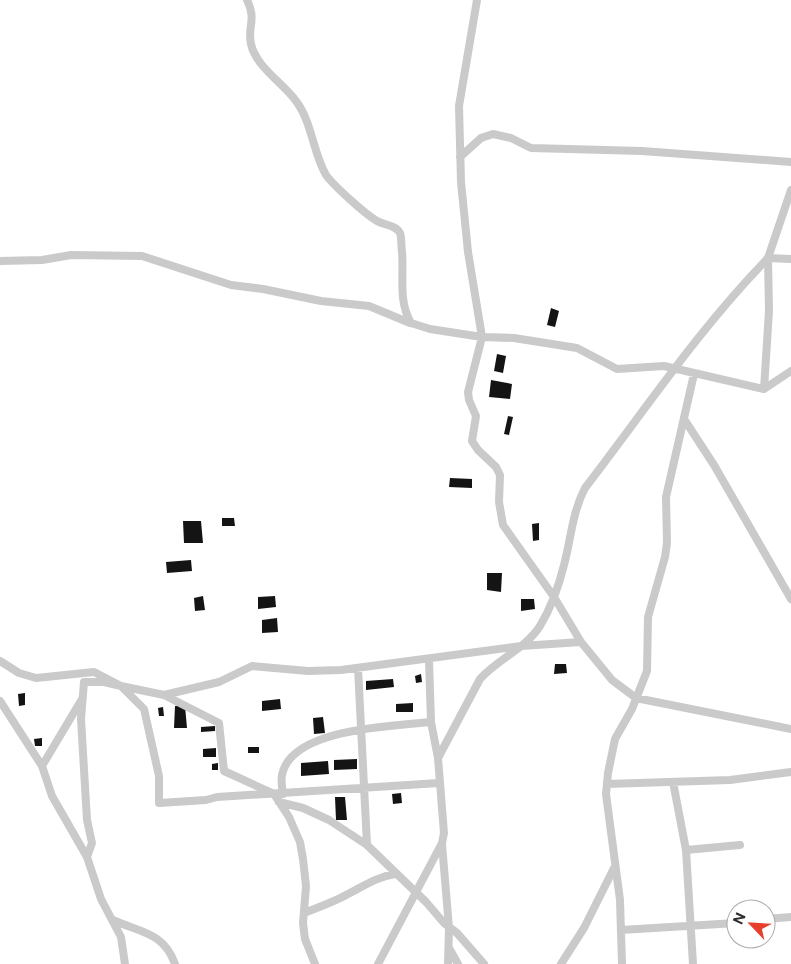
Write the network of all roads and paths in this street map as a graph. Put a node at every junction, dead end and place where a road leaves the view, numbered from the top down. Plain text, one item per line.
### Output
1 (247, 0) edge
2 (477, 0) edge
3 (460, 157) junction
4 (791, 162) edge
5 (791, 190) edge
6 (768, 258) junction
7 (791, 259) edge
8 (0, 261) edge
9 (410, 323) junction
10 (482, 337) junction
11 (673, 368) junction
12 (791, 371) edge
13 (694, 374) junction
14 (764, 389) junction
15 (684, 419) junction
16 (554, 596) junction
17 (791, 599) edge
18 (581, 642) junction
19 (521, 646) junction
20 (429, 660) junction
21 (0, 661) edge
22 (358, 668) junction
23 (91, 672) junction
24 (89, 682) junction
25 (122, 686) junction
26 (164, 695) junction
27 (83, 696) junction
28 (636, 698) junction
29 (0, 701) edge
30 (431, 722) junction
31 (362, 729) junction
32 (791, 729) edge
33 (438, 758) junction
34 (42, 766) junction
35 (791, 772) edge
36 (673, 782) junction
37 (439, 783) junction
38 (607, 784) junction
39 (366, 788) junction
40 (279, 794) junction
41 (279, 802) junction
42 (442, 843) junction
43 (367, 845) junction
44 (740, 845) dead end
45 (686, 850) junction
46 (87, 857) junction
47 (614, 868) junction
48 (395, 874) junction
49 (414, 892) junction
50 (304, 913) junction
51 (791, 916) edge
52 (776, 918) edge
53 (113, 920) junction
54 (726, 924) edge
55 (690, 926) junction
56 (450, 928) junction
57 (621, 930) junction
58 (449, 948) junction
59 (380, 963) edge
60 (125, 964) edge
61 (175, 964) edge
62 (315, 964) edge
63 (448, 964) edge
64 (458, 964) edge
65 (484, 964) edge
66 (561, 964) edge
67 (622, 964) edge
68 (693, 964) edge

1 - 9 street
2 - 3 street
3 - 4 street
3 - 10 street
5 - 6 street
6 - 7 street
6 - 11 street
6 - 14 street
8 - 9 street
9 - 10 street
10 - 11 street
10 - 16 street
11 - 13 street
11 - 16 street
12 - 14 street
13 - 14 street
13 - 15 street
15 - 17 street
15 - 28 street
16 - 18 street
16 - 19 street
18 - 19 street
18 - 28 street
19 - 20 street
19 - 33 street
20 - 22 street
20 - 30 street
21 - 23 street
22 - 26 street
22 - 31 street
23 - 24 street
23 - 25 street
24 - 25 street
24 - 27 street
25 - 26 street
25 - 40 street
26 - 40 street
27 - 34 street
27 - 46 street
28 - 32 street
28 - 38 street
29 - 34 street
30 - 31 street
30 - 33 street
31 - 39 street
31 - 40 street
33 - 37 street
34 - 46 street
35 - 36 street
36 - 38 street
36 - 45 street
37 - 39 street
37 - 42 street
38 - 47 street
39 - 40 street
39 - 43 street
40 - 41 street
41 - 43 street
41 - 50 street
42 - 49 street
42 - 56 street
43 - 48 street
44 - 45 street
45 - 55 street
46 - 53 street
47 - 57 street
47 - 66 street
48 - 49 street
48 - 50 street
49 - 56 street
49 - 59 street
50 - 62 street
51 - 52 street
53 - 60 street
53 - 61 street
54 - 55 street
55 - 57 street
55 - 68 street
56 - 58 street
56 - 65 street
57 - 67 street
58 - 63 street
58 - 64 street

